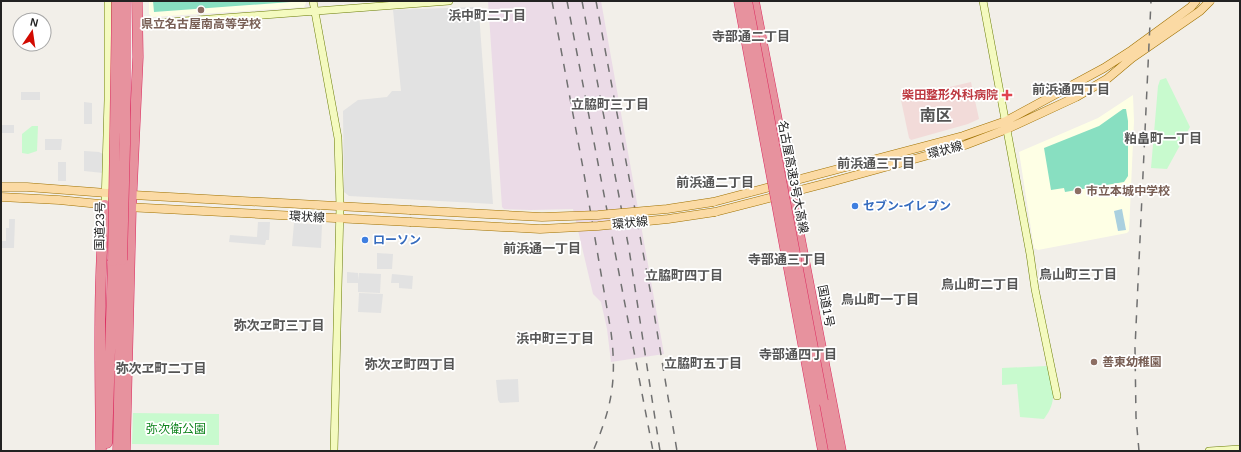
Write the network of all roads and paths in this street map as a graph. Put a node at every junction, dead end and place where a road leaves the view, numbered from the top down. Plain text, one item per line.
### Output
1 (108, 1) edge
2 (117, 1) edge
3 (125, 1) edge
4 (137, 1) edge
5 (313, 1) edge
6 (448, 1) edge
7 (735, 1) edge
8 (739, 1) edge
9 (747, 1) edge
10 (754, 1) edge
11 (983, 1) edge
12 (1196, 1) edge
13 (1210, 1) edge
14 (315, 12) junction
15 (144, 24) dead end
16 (1007, 125) junction
17 (1, 187) edge
18 (770, 187) junction
19 (790, 187) junction
20 (106, 193) junction
21 (133, 195) junction
22 (1, 197) edge
23 (772, 197) junction
24 (105, 205) junction
25 (340, 207) junction
26 (131, 208) junction
27 (340, 218) junction
28 (1057, 396) dead end
29 (823, 402) junction
30 (1240, 449) edge
31 (101, 451) edge
32 (107, 451) edge
33 (118, 451) edge
34 (125, 451) edge
35 (334, 451) edge
36 (822, 451) edge
37 (829, 451) edge
38 (833, 451) edge
39 (841, 451) edge
40 (1209, 451) edge

1 - 20 street
2 - 32 highway, 国道23号, bridge
3 - 33 highway, 国道23号, bridge
4 - 21 highway
5 - 14 street
6 - 14 street
7 - 18 highway
8 - 36 highway, 名古屋高速3号大高線, bridge
9 - 29 highway, 名古屋高速3号大高線, bridge
10 - 19 highway, 国道1号
11 - 16 street
12 - 16 main road, 環状線
13 - 16 main road, 環状線
14 - 15 street
14 - 25 street
16 - 19 main road, 環状線
16 - 28 street
17 - 20 main road, 環状線
18 - 19 main road, 環状線
18 - 23 highway
18 - 25 main road, 環状線, bridge
19 - 23 main road, 環状線
19 - 39 highway, 国道1号
20 - 21 main road, 環状線
20 - 24 street
21 - 25 main road, 環状線
21 - 26 highway
22 - 24 main road, 環状線
23 - 27 main road, 環状線, bridge
23 - 36 highway
24 - 26 main road, 環状線
24 - 31 highway
25 - 27 street
26 - 27 main road, 環状線
26 - 34 highway
27 - 35 street
29 - 37 highway
29 - 38 highway, 名古屋高速3号大高線
30 - 40 street

